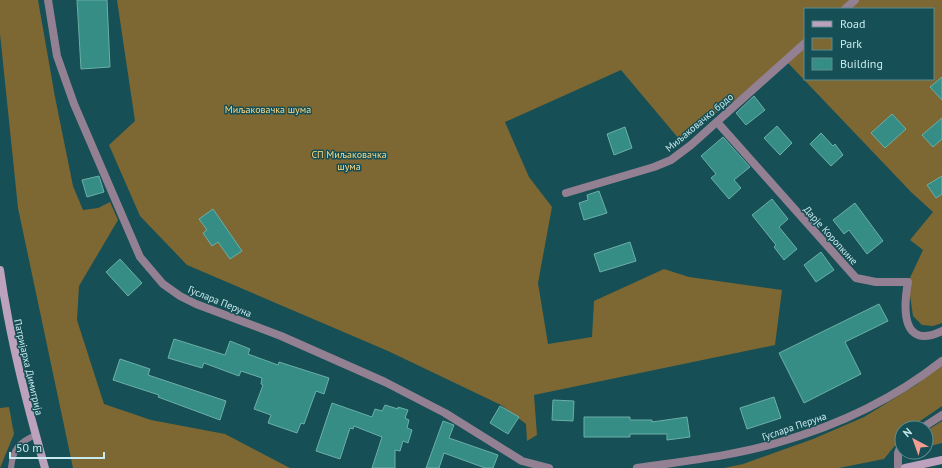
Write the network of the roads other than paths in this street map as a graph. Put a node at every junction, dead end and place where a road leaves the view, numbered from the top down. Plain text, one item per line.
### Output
1 (48, 0) edge
2 (854, 0) edge
3 (846, 8) edge
4 (804, 44) edge
5 (717, 122) junction
6 (566, 193) dead end
7 (0, 270) edge
8 (942, 331) edge
9 (942, 361) edge
10 (36, 435) junction
11 (942, 460) edge
12 (10, 468) edge
13 (45, 468) edge
14 (549, 468) edge
15 (637, 468) edge
16 (906, 468) edge

1 - 14 street, Гуслара Перуна
2 - 3 street
4 - 5 street, Миљаковачко брдо
5 - 6 street, Миљаковачко брдо
5 - 8 street, Дарје Коропкине
7 - 10 main road, Патријарха Димитрија
9 - 15 street, Гуслара Перуна
10 - 12 lane
10 - 13 main road, Патријарха Димитрија
11 - 16 main road

